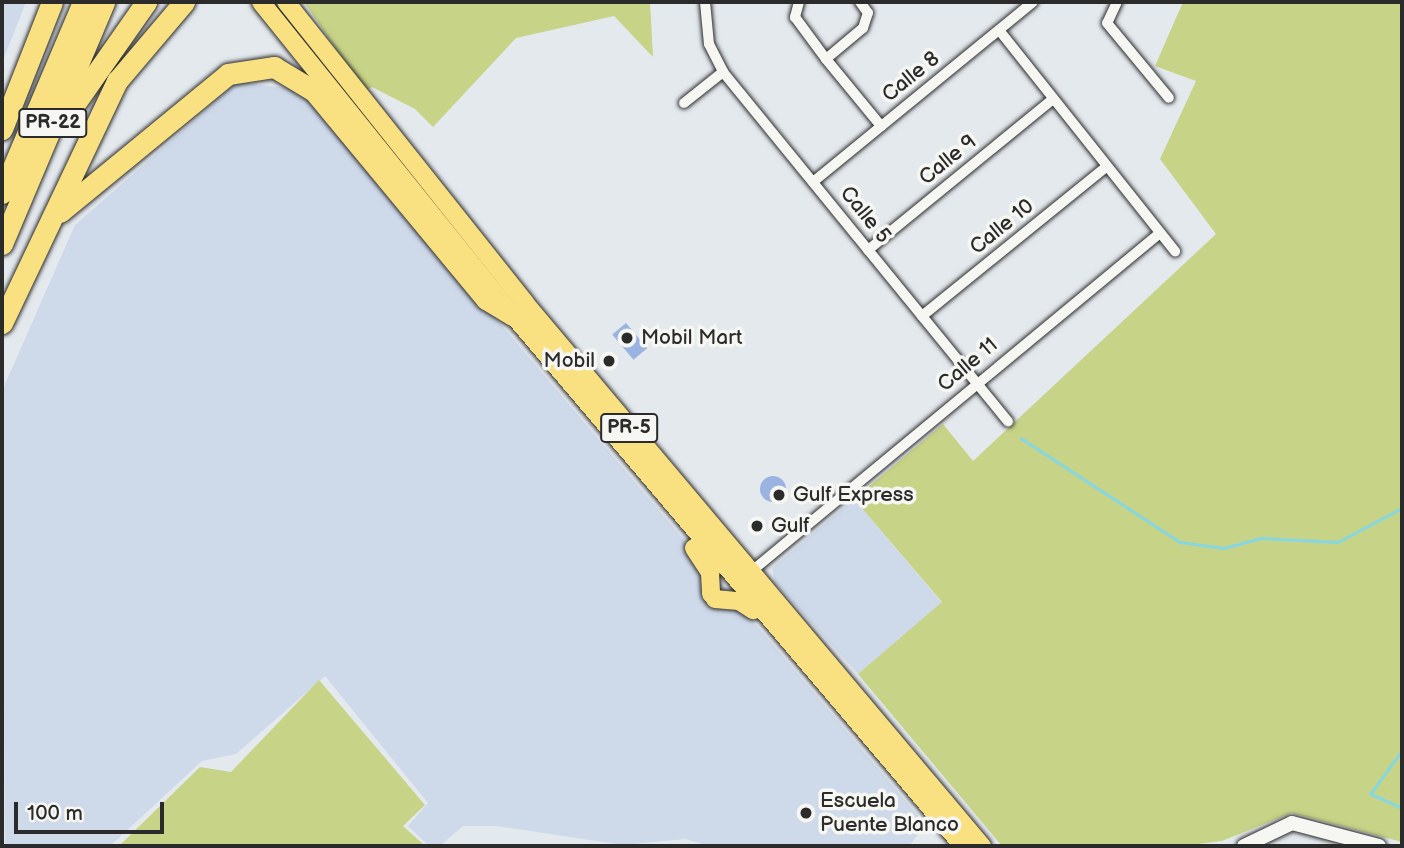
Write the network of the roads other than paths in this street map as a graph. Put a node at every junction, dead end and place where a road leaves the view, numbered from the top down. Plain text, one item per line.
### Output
1 (41, 2) edge
2 (52, 2) edge
3 (83, 2) edge
4 (104, 2) edge
5 (146, 2) edge
6 (184, 2) edge
7 (261, 2) edge
8 (286, 2) edge
9 (705, 2) edge
10 (799, 2) edge
11 (860, 2) edge
12 (1116, 2) edge
13 (1026, 4) edge
14 (999, 30) junction
15 (826, 59) junction
16 (723, 72) junction
17 (1169, 98) dead end
18 (2, 100) edge
19 (1052, 100) junction
20 (684, 103) dead end
21 (881, 126) junction
22 (2, 129) edge
23 (38, 157) junction
24 (1106, 167) junction
25 (813, 182) junction
26 (412, 192) junction
27 (2, 193) edge
28 (60, 212) junction
29 (1160, 233) junction
30 (2, 244) edge
31 (868, 250) junction
32 (1175, 251) dead end
33 (493, 264) junction
34 (513, 315) junction
35 (922, 316) junction
36 (2, 323) edge
37 (977, 383) junction
38 (1008, 422) dead end
39 (677, 511) junction
40 (742, 577) junction
41 (768, 618) junction
42 (963, 846) edge
43 (982, 846) edge
44 (1244, 846) edge
45 (1379, 846) edge

1 - 18 highway
2 - 22 highway
3 - 27 highway, PR-22
4 - 23 highway, PR-22
5 - 23 highway
6 - 28 highway
7 - 26 main road, PR-5
8 - 33 main road, PR-5
9 - 16 street, Calle 5
10 - 15 street
11 - 15 street
12 - 17 street
13 - 14 street, Calle 8
14 - 19 street
14 - 21 street, Calle 8
15 - 21 street
16 - 20 street
16 - 25 street, Calle 5
19 - 24 street
19 - 31 street, Calle 9
21 - 25 street, Calle 8
23 - 30 highway, PR-22
24 - 29 street
24 - 35 street, Calle 10
25 - 31 street, Calle 5
26 - 33 main road
26 - 34 main road, PR-5
28 - 34 highway
28 - 36 highway
29 - 32 street
29 - 37 street, Calle 11
31 - 35 street, Calle 5
33 - 40 main road, PR-5
34 - 39 main road, PR-5
35 - 37 street, Calle 5
37 - 38 street, Calle 5
37 - 40 street, Calle 11
39 - 40 main road, PR-5
39 - 41 main road
40 - 41 main road, PR-5
40 - 43 main road, PR-5
41 - 42 main road, PR-5
44 - 45 street

